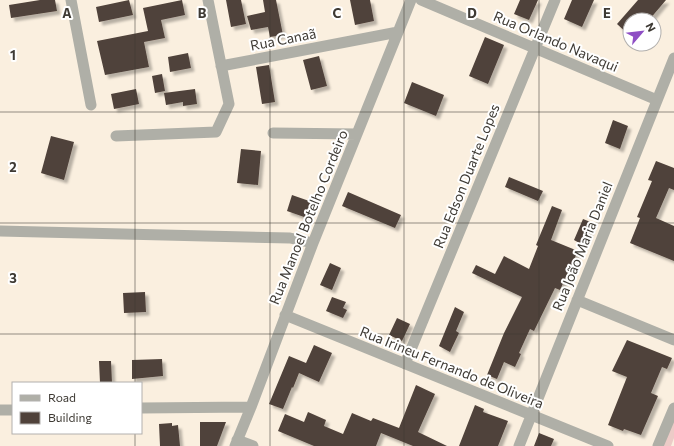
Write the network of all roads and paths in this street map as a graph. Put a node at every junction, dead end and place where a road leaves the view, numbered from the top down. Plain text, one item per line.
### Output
1 (71, 0) edge
2 (208, 0) edge
3 (411, 0) edge
4 (421, 0) edge
5 (554, 0) edge
6 (398, 32) junction
7 (535, 48) junction
8 (674, 58) edge
9 (222, 66) junction
10 (657, 100) junction
11 (91, 105) dead end
12 (273, 133) dead end
13 (357, 134) junction
14 (116, 136) dead end
15 (0, 231) edge
16 (313, 243) junction
17 (577, 300) junction
18 (285, 315) junction
19 (674, 340) edge
20 (405, 364) junction
21 (142, 408) edge
22 (251, 408) junction
23 (674, 408) edge
24 (0, 410) edge
25 (12, 410) edge
26 (532, 415) junction
27 (236, 443) edge
28 (253, 446) edge
29 (519, 446) edge
30 (608, 446) edge
31 (658, 446) edge

1 - 11 street
2 - 9 street
3 - 6 street, Rua Manoel Botelho Cordeiro
4 - 7 street, Rua Orlando Navaqui
5 - 7 street, Rua Edson Duarte Lopes
6 - 9 street, Rua Canaã
6 - 13 street, Rua Manoel Botelho Cordeiro
7 - 10 street, Rua Orlando Navaqui
7 - 20 street, Rua Edson Duarte Lopes
8 - 10 street, Rua João Maria Daniel
9 - 14 street
10 - 17 street, Rua João Maria Daniel
12 - 13 street
13 - 16 street, Rua Manoel Botelho Cordeiro
15 - 16 street
16 - 18 street, Rua Manoel Botelho Cordeiro
17 - 19 street
17 - 26 street, Rua João Maria Daniel
18 - 20 street, Rua Irineu Fernando de Oliveira
18 - 22 street, Rua Manoel Botelho Cordeiro
20 - 26 street, Rua Irineu Fernando de Oliveira
21 - 22 street
22 - 27 street, Rua Manoel Botelho Cordeiro
23 - 31 street
24 - 25 street
26 - 29 street, Rua João Maria Daniel
26 - 30 street, Rua Irineu Fernando de Oliveira
27 - 28 street

